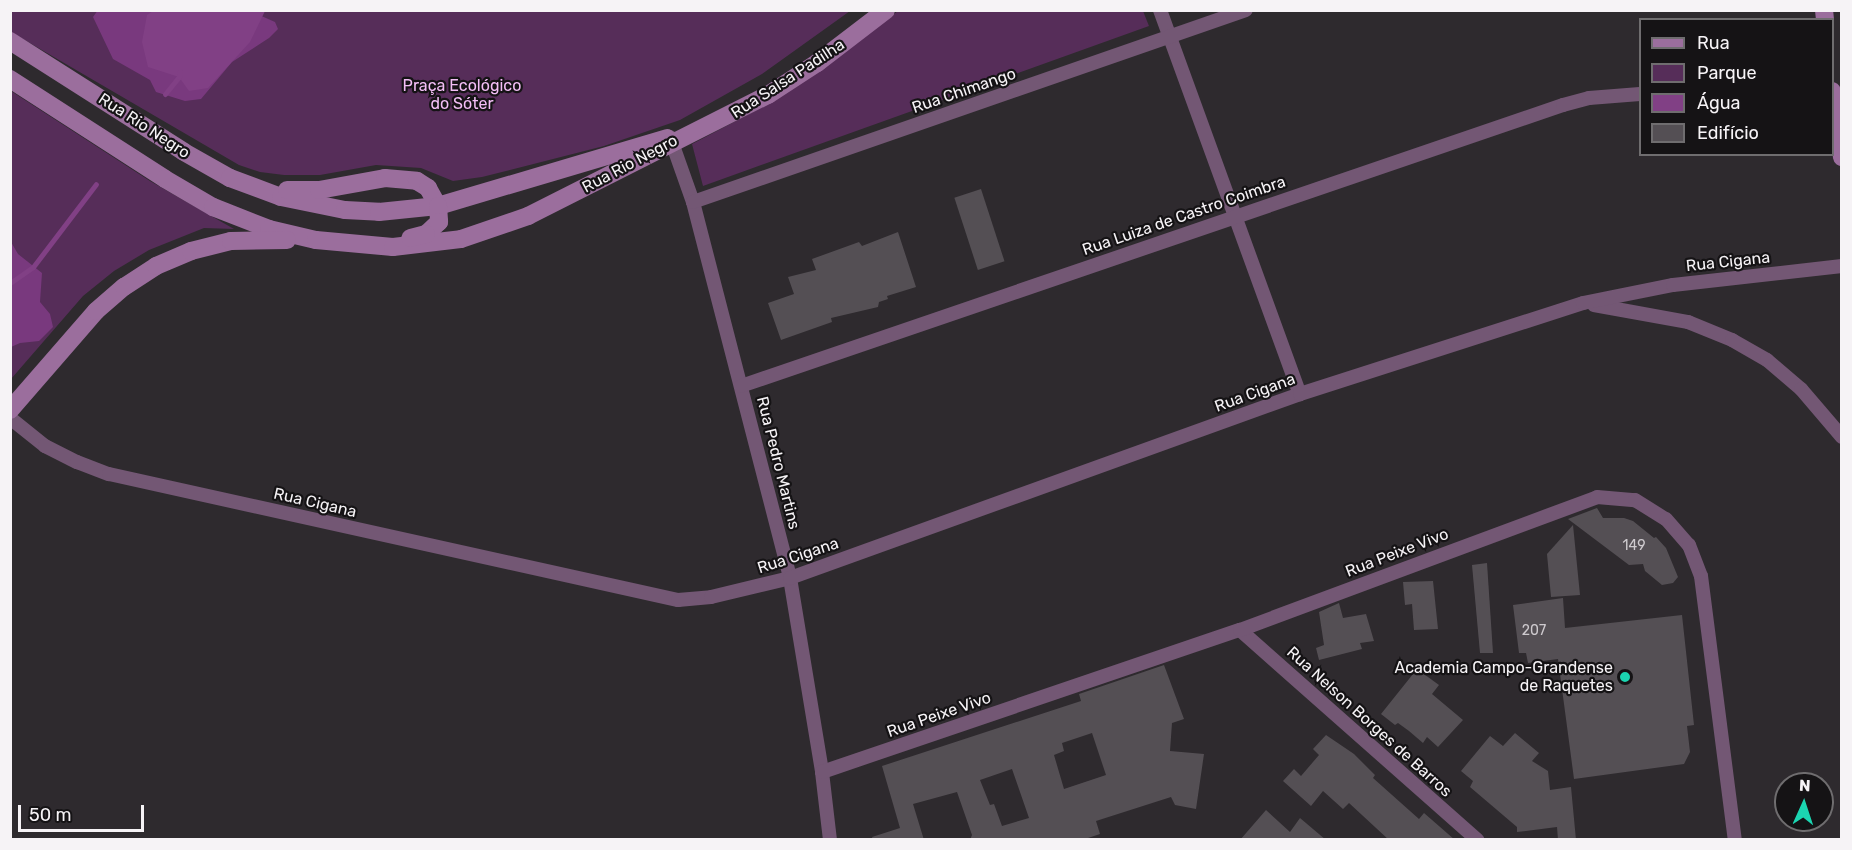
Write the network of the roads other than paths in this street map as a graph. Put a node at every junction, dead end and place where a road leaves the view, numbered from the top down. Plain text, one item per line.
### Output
1 (886, 10) edge
2 (1160, 10) edge
3 (1246, 10) edge
4 (1168, 38) junction
5 (10, 41) edge
6 (10, 79) edge
7 (1639, 94) edge
8 (1834, 98) edge
9 (676, 139) junction
10 (1842, 158) edge
11 (252, 187) junction
12 (693, 202) junction
13 (438, 206) junction
14 (1235, 216) junction
15 (316, 240) junction
16 (364, 246) junction
17 (1842, 266) edge
18 (1583, 303) junction
19 (741, 386) junction
20 (1300, 394) junction
21 (10, 410) edge
22 (10, 418) edge
23 (1842, 437) edge
24 (790, 578) junction
25 (1240, 630) junction
26 (822, 772) junction
27 (830, 840) edge
28 (1477, 840) edge
29 (1736, 840) edge

1 - 9 main road, Rua Salsa Padilha
2 - 4 street
3 - 4 street, Rua Chimango
4 - 12 street, Rua Chimango
4 - 14 street
5 - 11 main road, Rua Rio Negro
6 - 15 main road, Rua Rio Negro
7 - 14 street, Rua Luiza de Castro Coimbra
8 - 10 main road
9 - 12 street, Rua Pedro Martins
9 - 13 main road, Rua Rio Negro
9 - 16 main road, Rua Rio Negro
11 - 13 main road, Rua Rio Negro
11 - 13 main road
12 - 19 street, Rua Pedro Martins
13 - 16 main road
14 - 19 street, Rua Luiza de Castro Coimbra
14 - 20 street
15 - 16 main road, Rua Rio Negro
15 - 21 main road
17 - 18 street, Rua Cigana
18 - 20 street, Rua Cigana
18 - 23 street, Rua Cigana
19 - 24 street, Rua Pedro Martins
20 - 24 street, Rua Cigana
22 - 24 street, Rua Cigana
24 - 26 street, Rua Pedro Martins
25 - 26 street, Rua Peixe Vivo
25 - 28 street, Rua Nelson Borges de Barros
25 - 29 street, Rua Peixe Vivo
26 - 27 street, Rua Pedro Martins

